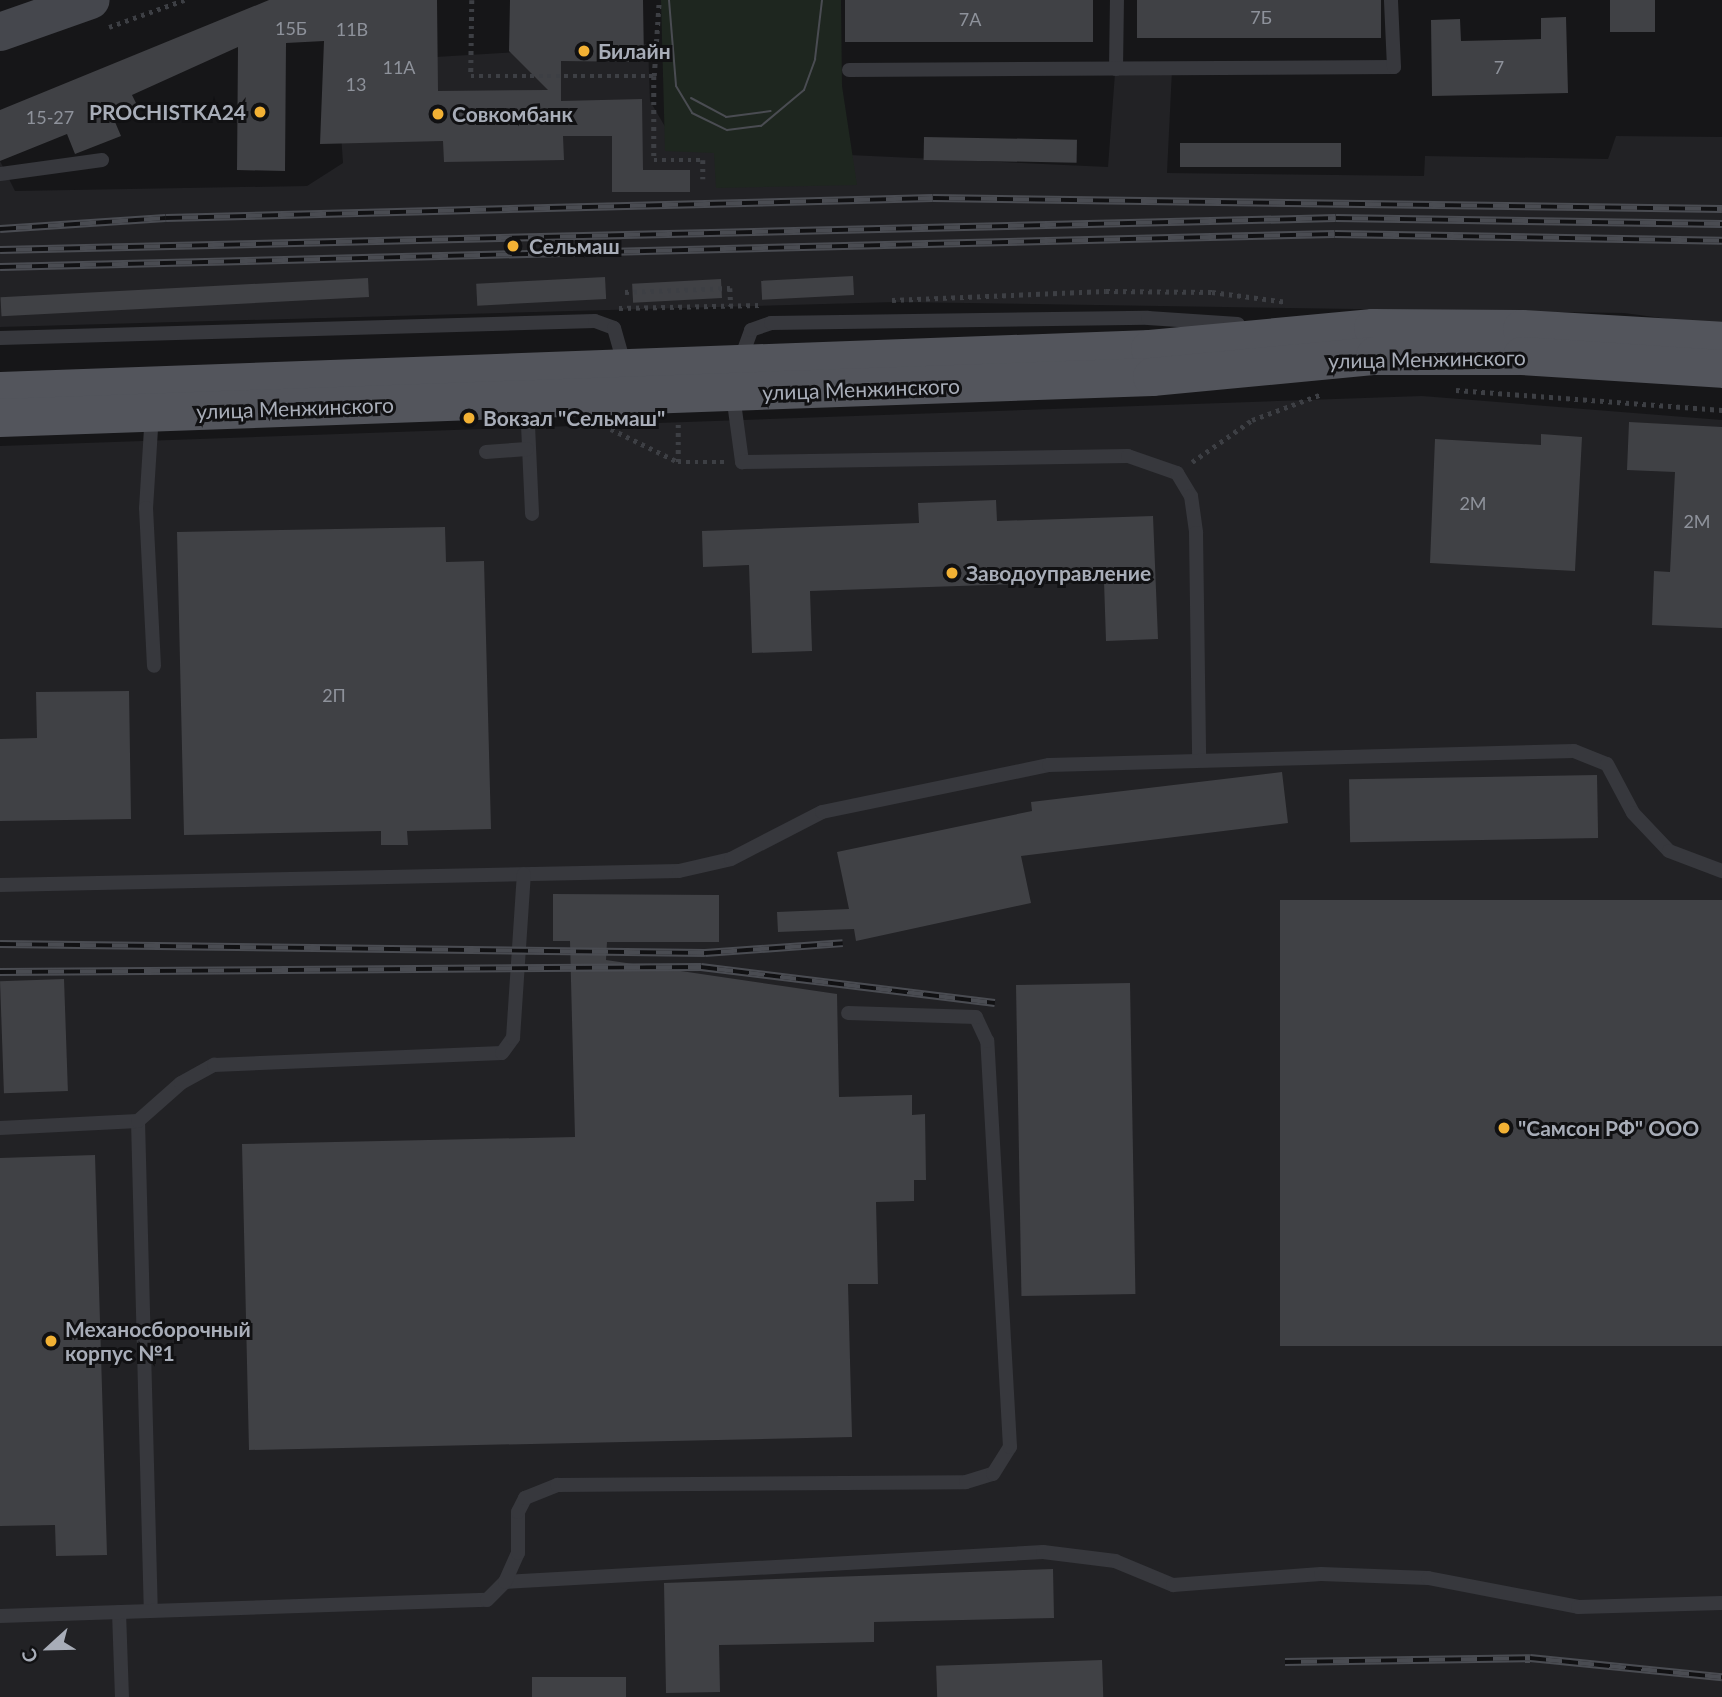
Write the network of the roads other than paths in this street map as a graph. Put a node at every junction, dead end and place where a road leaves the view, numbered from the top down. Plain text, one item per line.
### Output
1 (91, 0) edge
2 (1117, 0) edge
3 (1391, 0) edge
4 (0, 33) edge
5 (1116, 69) junction
6 (849, 70) dead end
7 (102, 160) dead end
8 (0, 174) edge
9 (0, 338) edge
10 (1722, 341) edge
11 (625, 368) junction
12 (1722, 369) edge
13 (736, 381) junction
14 (527, 387) junction
15 (0, 391) edge
16 (152, 413) junction
17 (0, 418) edge
18 (527, 449) junction
19 (486, 452) dead end
20 (532, 514) dead end
21 (154, 666) dead end
22 (1199, 758) junction
23 (1722, 871) edge
24 (524, 874) junction
25 (0, 885) edge
26 (848, 1013) dead end
27 (138, 1121) junction
28 (0, 1128) edge
29 (505, 1582) junction
30 (1722, 1603) edge
31 (152, 1611) junction
32 (119, 1612) junction
33 (0, 1616) edge
34 (122, 1697) edge

1 - 4 main road
2 - 5 lane
3 - 5 lane
5 - 6 lane
7 - 8 lane
9 - 11 lane
10 - 13 main road, улица Менжинского
11 - 13 main road, улица Менжинского
11 - 14 main road, улица Менжинского
12 - 13 main road, улица Менжинского
13 - 14 main road, улица Менжинского
13 - 22 lane
14 - 15 main road, улица Менжинского
14 - 16 main road, улица Менжинского
14 - 18 lane
16 - 17 main road, улица Менжинского
16 - 21 lane
18 - 19 lane
18 - 20 lane
22 - 23 lane
22 - 24 lane
24 - 25 lane
24 - 27 lane
26 - 29 lane
27 - 28 lane
27 - 31 lane
29 - 30 lane
29 - 31 lane
31 - 32 lane
32 - 33 lane
32 - 34 lane

